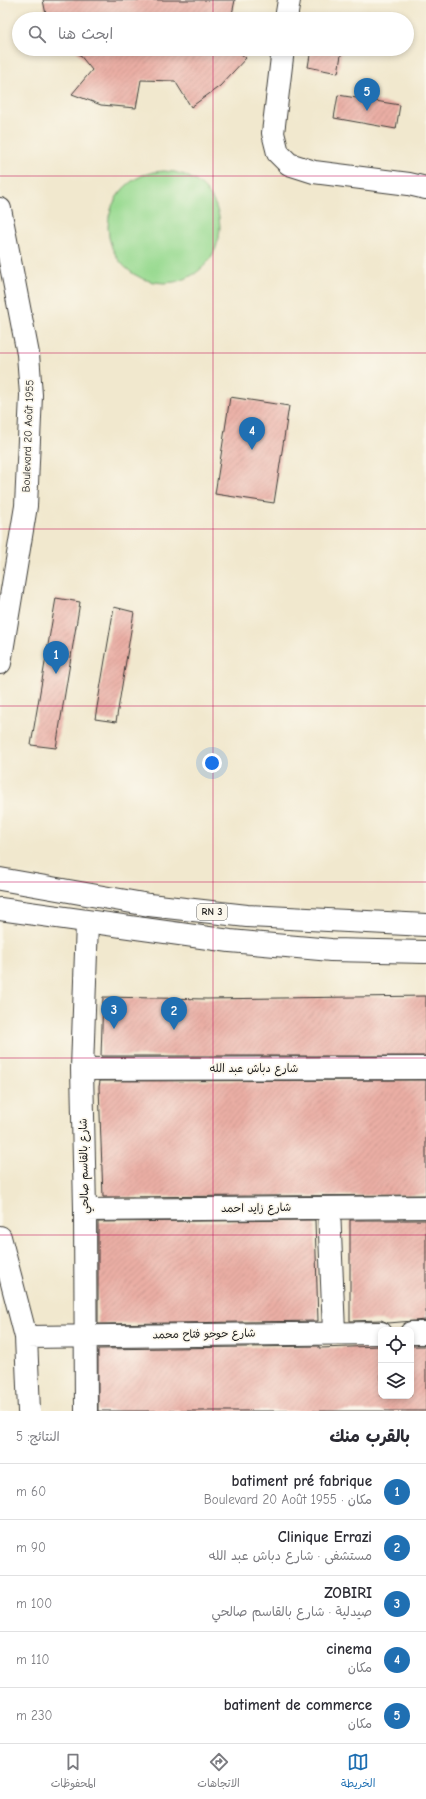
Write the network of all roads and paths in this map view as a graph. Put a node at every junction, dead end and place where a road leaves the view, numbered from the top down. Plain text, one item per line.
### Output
1 (288, 0) edge
2 (287, 12) edge
3 (282, 56) edge
4 (426, 188) edge
5 (0, 210) edge
6 (0, 664) edge
7 (0, 879) edge
8 (0, 909) edge
9 (87, 922) junction
10 (426, 925) edge
11 (426, 952) edge
12 (426, 1068) edge
13 (82, 1069) junction
14 (329, 1208) junction
15 (426, 1208) edge
16 (85, 1210) junction
17 (0, 1237) edge
18 (334, 1332) junction
19 (378, 1333) edge
20 (414, 1333) edge
21 (426, 1334) edge
22 (86, 1336) junction
23 (26, 1337) junction
24 (29, 1411) edge
25 (86, 1411) edge

1 - 2 street
3 - 4 street
5 - 6 street, Boulevard 20 Août 1955
7 - 10 street, RN 3
8 - 9 street, RN 3
9 - 11 street, RN 3
9 - 13 street, شارع بالقاسم صالحي
12 - 13 street, شارع دباش عبد الله
13 - 16 street, شارع بالقاسم صالحي
14 - 15 street, شارع زايد احمد
14 - 16 street, شارع زايد احمد
14 - 18 street
16 - 22 street, شارع بالقاسم صالحي
17 - 23 street
18 - 19 street, شارع حوحو فتاح محمد
18 - 22 street, شارع حوحو فتاح محمد
20 - 21 street
22 - 23 street, شارع حوحو فتاح محمد
22 - 25 street, شارع بالقاسم صالحي
23 - 24 street

